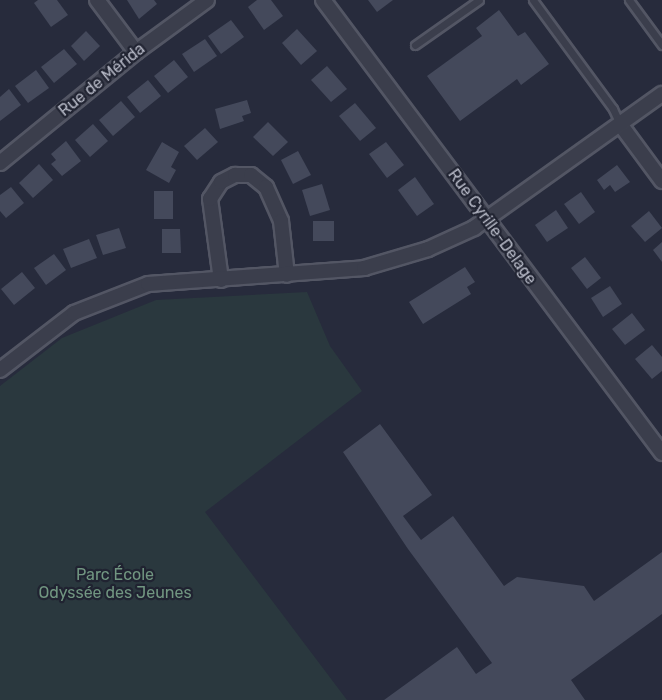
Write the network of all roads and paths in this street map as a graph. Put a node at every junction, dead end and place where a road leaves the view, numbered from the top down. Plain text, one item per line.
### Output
1 (97, 0) edge
2 (207, 0) edge
3 (323, 0) edge
4 (479, 0) edge
5 (533, 0) edge
6 (629, 0) edge
7 (415, 45) dead end
8 (662, 45) edge
9 (136, 52) junction
10 (662, 94) edge
11 (620, 124) junction
12 (1, 161) edge
13 (662, 181) edge
14 (488, 219) junction
15 (287, 275) junction
16 (221, 280) junction
17 (0, 370) edge
18 (662, 453) edge

1 - 9 street
2 - 9 street, Rue de Mérida
3 - 14 street, Rue Cyrille-Delage
4 - 7 lane
5 - 11 lane
6 - 8 lane
9 - 12 street, Rue de Mérida
10 - 11 street
11 - 13 street
11 - 14 street
14 - 15 street
14 - 18 street, Rue Cyrille-Delage
15 - 16 street
15 - 16 street
16 - 17 street

